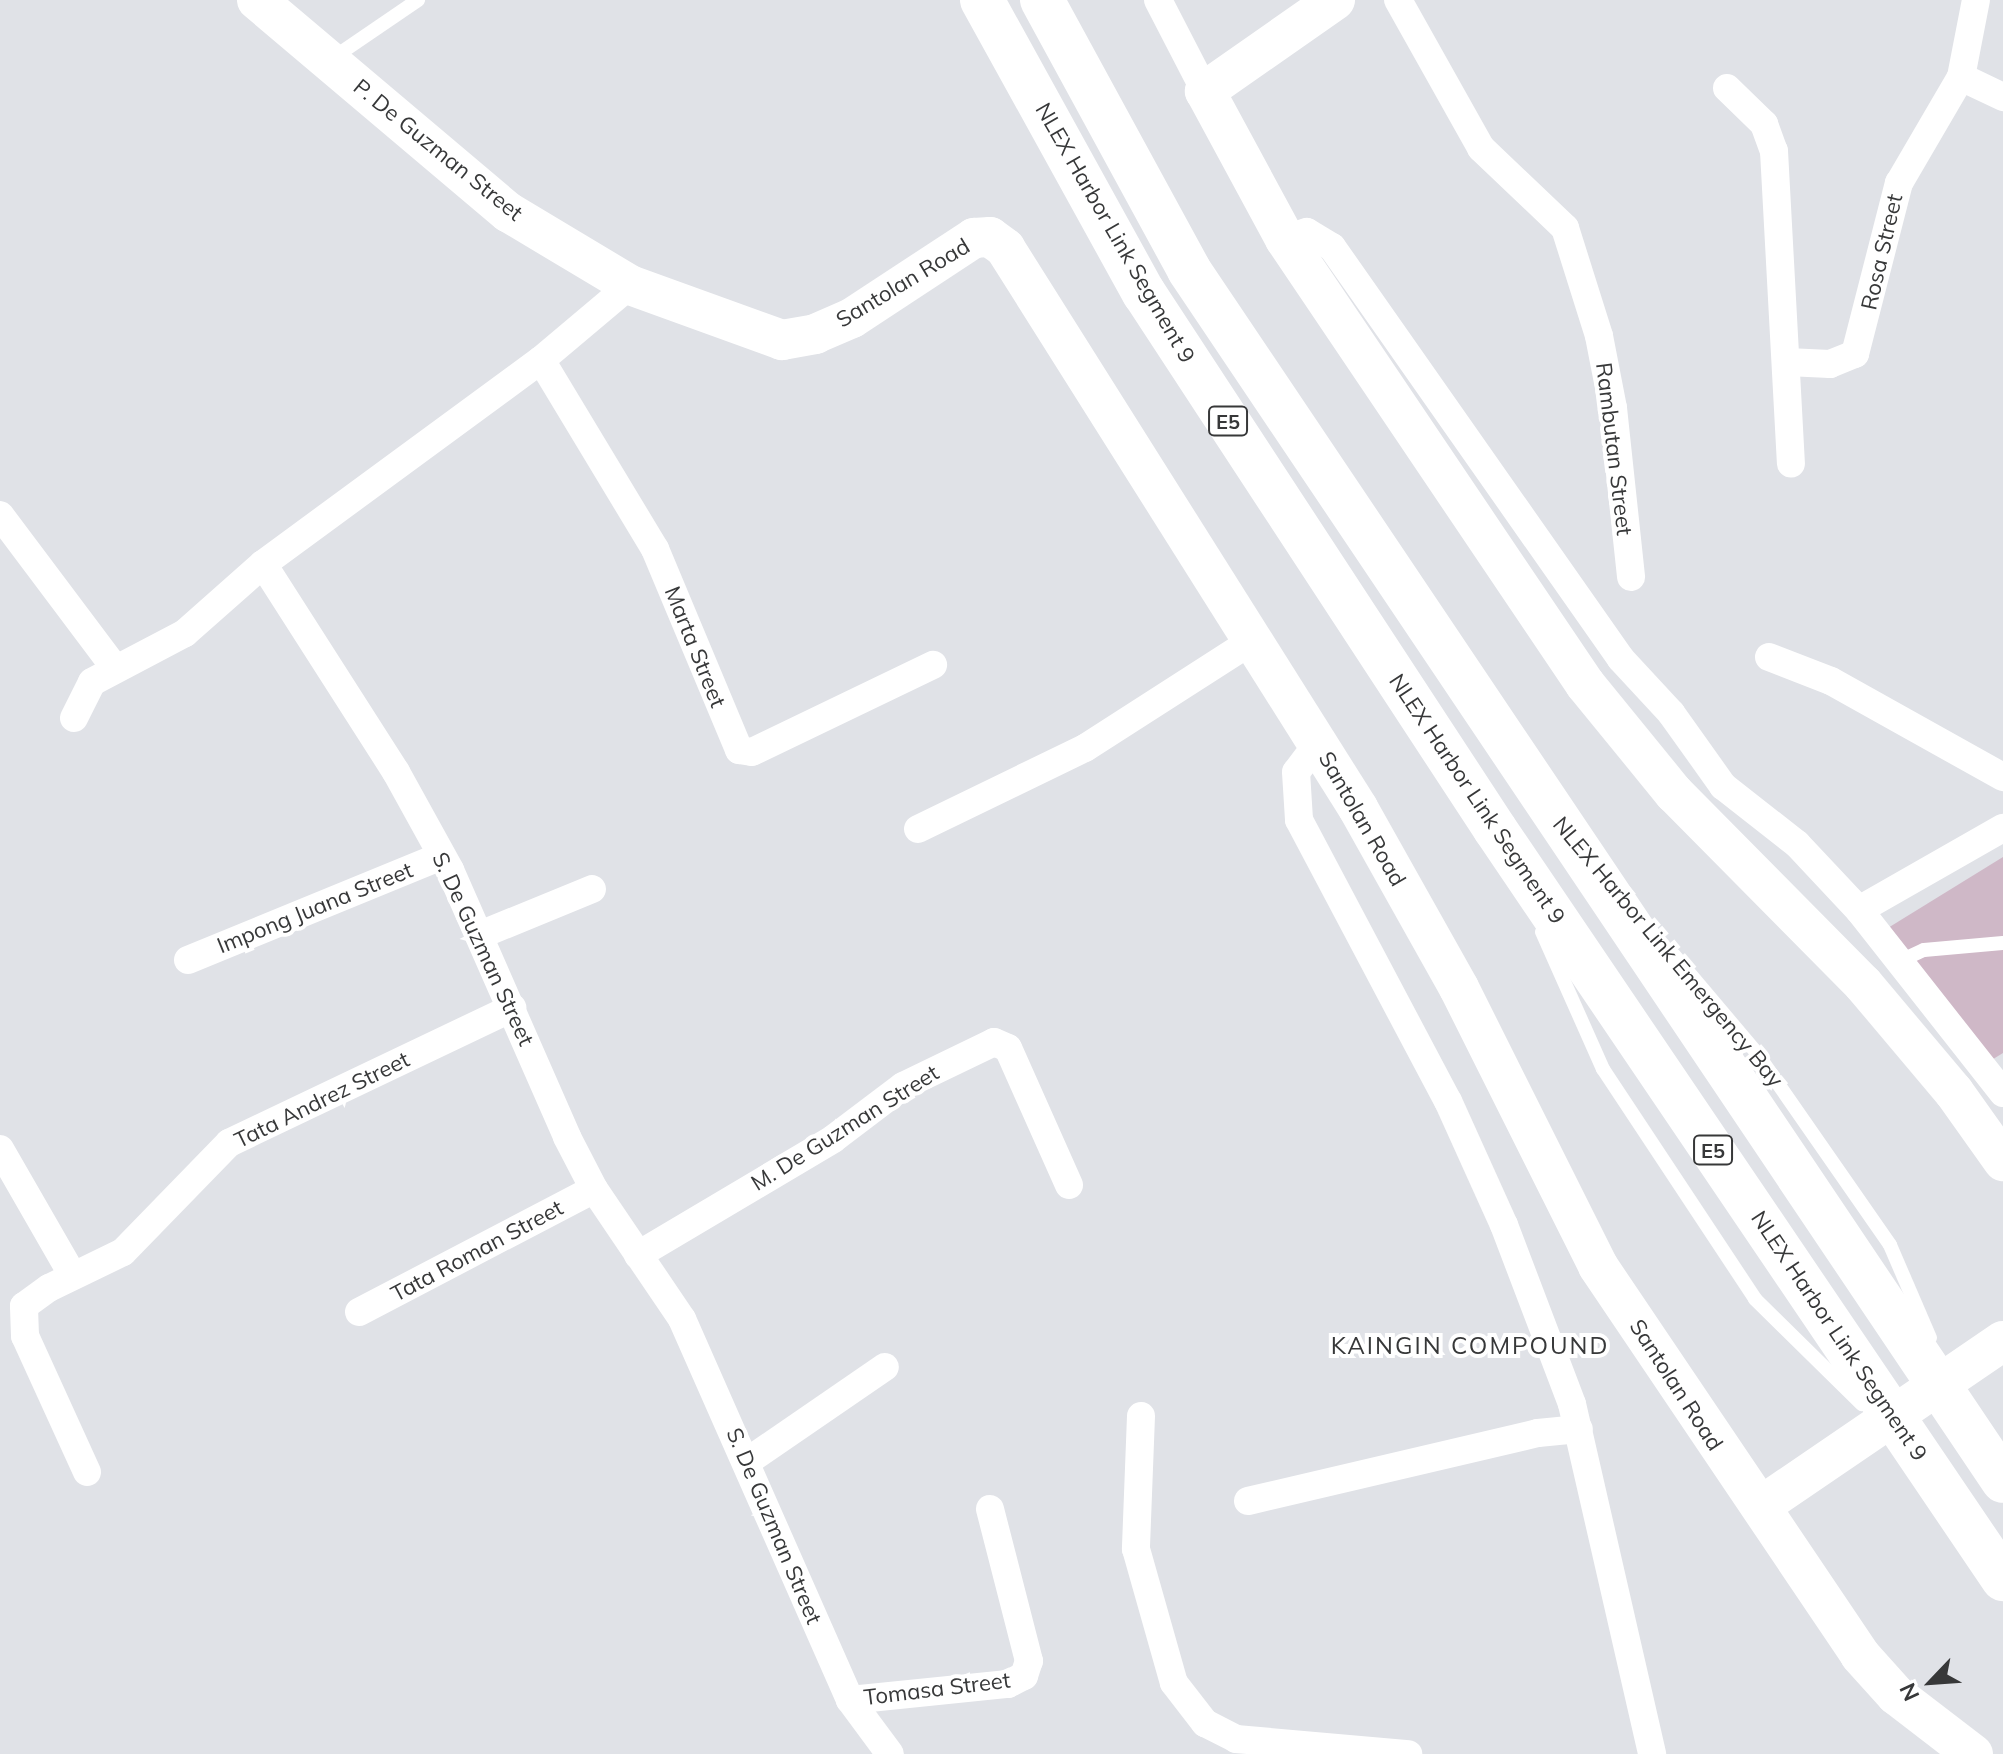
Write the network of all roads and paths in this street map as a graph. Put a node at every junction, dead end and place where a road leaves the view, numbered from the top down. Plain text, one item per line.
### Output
1 (257, 0) edge
2 (418, 0) edge
3 (982, 0) edge
4 (1042, 0) edge
5 (1158, 0) edge
6 (1335, 0) edge
7 (1398, 0) edge
8 (1976, 0) edge
9 (329, 61) junction
10 (1961, 77) junction
11 (1727, 88) dead end
12 (1205, 91) junction
13 (2003, 97) edge
14 (1285, 239) junction
15 (630, 285) junction
16 (541, 360) junction
17 (1787, 362) junction
18 (1791, 464) dead end
19 (0, 515) edge
20 (263, 564) junction
21 (1631, 577) dead end
22 (1255, 639) junction
23 (1769, 657) dead end
24 (933, 665) dead end
25 (114, 667) junction
26 (74, 718) dead end
27 (1318, 743) junction
28 (2003, 777) edge
29 (1543, 803) junction
30 (2003, 828) edge
31 (918, 829) dead end
32 (442, 856) junction
33 (592, 889) dead end
34 (1859, 910) junction
35 (1655, 933) dead end
36 (480, 935) junction
37 (2003, 943) edge
38 (1665, 945) dead end
39 (188, 960) dead end
40 (1900, 961) junction
41 (512, 1008) junction
42 (2003, 1093) edge
43 (0, 1149) edge
44 (2003, 1161) edge
45 (1069, 1185) dead end
46 (594, 1189) junction
47 (638, 1255) junction
48 (73, 1276) junction
49 (359, 1312) dead end
50 (2003, 1341) edge
51 (885, 1367) dead end
52 (1141, 1416) dead end
53 (1579, 1429) junction
54 (1973, 1438) junction
55 (748, 1461) junction
56 (87, 1472) dead end
57 (2003, 1481) edge
58 (1248, 1501) dead end
59 (1761, 1506) junction
60 (990, 1509) dead end
61 (2003, 1579) edge
62 (850, 1700) junction
63 (890, 1754) edge
64 (1408, 1754) edge
65 (1652, 1754) edge
66 (1973, 1754) edge

1 - 9 street, P. De Guzman Street
2 - 9 lane
3 - 61 highway, NLEX Harbor Link Segment 9 / E5
4 - 29 highway, NLEX Harbor Link Segment 9 / E5
5 - 12 street
6 - 12 street
7 - 21 street, Rambutan Street
8 - 10 street, Rosa Street
9 - 15 street, P. De Guzman Street
10 - 13 street
10 - 17 street, Rosa Street
11 - 17 street
12 - 14 street
14 - 34 street
14 - 44 street
15 - 16 street
15 - 22 street, Santolan Road
16 - 20 street
16 - 24 street, Marta Street
17 - 18 street
19 - 25 street
20 - 25 street
20 - 32 street, S. De Guzman Street
22 - 27 street, Santolan Road
22 - 31 street
23 - 28 street
25 - 26 street
27 - 53 street
27 - 59 street, Santolan Road
29 - 35 lane, NLEX Harbor Link Emergency Bay / E5
29 - 54 highway, NLEX Harbor Link Segment 9 / E5
30 - 34 street
32 - 36 street, S. De Guzman Street
32 - 39 street, Impong Juana Street
33 - 36 street
34 - 40 street
36 - 41 street, S. De Guzman Street
37 - 40 lane
38 - 54 lane, NLEX Harbor Link Emergency Bay / E5
40 - 42 street
41 - 46 street, S. De Guzman Street
41 - 48 street, Tata Andrez Street
43 - 48 street
45 - 47 street, M. De Guzman Street
46 - 47 street, S. De Guzman Street
46 - 49 street, Tata Roman Street
47 - 55 street, S. De Guzman Street
48 - 56 street, Tata Andrez Street
50 - 59 street
51 - 55 street
52 - 64 street
53 - 58 street
53 - 65 street
54 - 57 highway, NLEX Harbor Link Segment 9 / E5
55 - 62 street, S. De Guzman Street
59 - 66 street, Santolan Road
60 - 62 street, Tomasa Street
62 - 63 street, S. De Guzman Street

